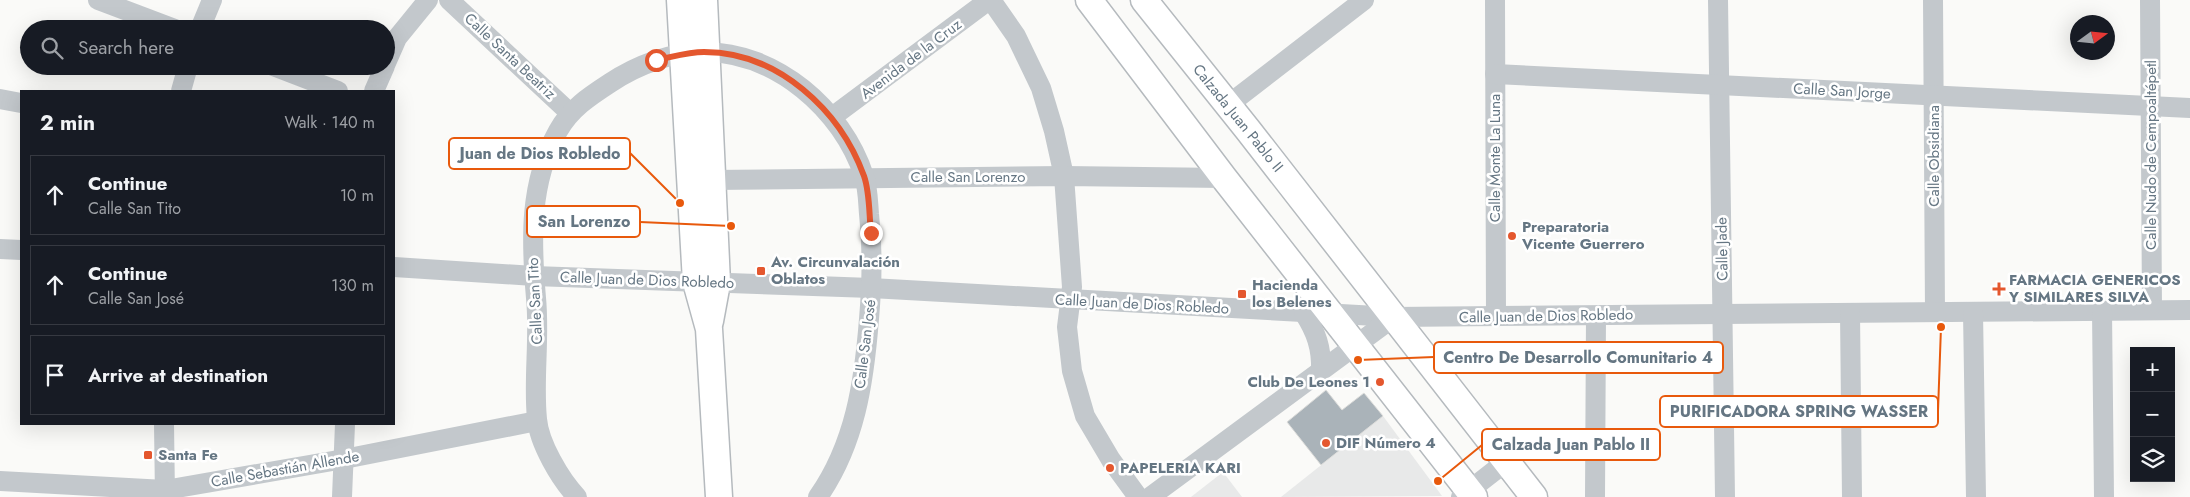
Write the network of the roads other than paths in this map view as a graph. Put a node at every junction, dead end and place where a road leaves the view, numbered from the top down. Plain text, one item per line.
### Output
1 (98, 0) edge
2 (212, 0) edge
3 (428, 0) edge
4 (449, 0) edge
5 (680, 0) edge
6 (704, 0) edge
7 (990, 0) edge
8 (1089, 0) edge
9 (1144, 0) edge
10 (1364, 0) edge
11 (1494, 0) edge
12 (1718, 0) edge
13 (1933, 0) edge
14 (2150, 0) edge
15 (151, 20) edge
16 (204, 20) edge
17 (395, 43) edge
18 (695, 53) junction
19 (1495, 74) junction
20 (185, 75) edge
21 (296, 75) edge
22 (381, 75) edge
23 (1720, 85) junction
24 (181, 90) edge
25 (335, 90) edge
26 (374, 90) edge
27 (1934, 96) junction
28 (0, 99) edge
29 (20, 103) edge
30 (1228, 105) junction
31 (2150, 106) junction
32 (2190, 108) edge
33 (570, 113) junction
34 (832, 117) junction
35 (1064, 176) junction
36 (865, 178) junction
37 (1224, 178) junction
38 (712, 180) junction
39 (0, 249) edge
40 (20, 250) edge
41 (395, 267) edge
42 (534, 276) junction
43 (706, 283) junction
44 (872, 288) junction
45 (1070, 300) junction
46 (2152, 310) junction
47 (2190, 310) edge
48 (2102, 311) junction
49 (1935, 312) junction
50 (1973, 312) junction
51 (1304, 313) junction
52 (1850, 313) junction
53 (1332, 314) junction
54 (1722, 314) junction
55 (1596, 316) junction
56 (1394, 317) junction
57 (1496, 317) junction
58 (1355, 346) junction
59 (1321, 371) junction
60 (537, 421) junction
61 (164, 425) edge
62 (345, 425) edge
63 (344, 459) junction
64 (1507, 461) junction
65 (0, 481) edge
66 (165, 494) edge
67 (1468, 495) edge
68 (342, 497) edge
69 (576, 497) edge
70 (719, 497) edge
71 (818, 497) edge
72 (1138, 497) edge
73 (1150, 497) edge
74 (1534, 497) edge
75 (1595, 497) edge
76 (1725, 497) edge
77 (1852, 497) edge
78 (1976, 497) edge
79 (2104, 497) edge

1 - 15 street
2 - 16 street
3 - 17 street
4 - 33 street, Calle Santa Beatriz
5 - 18 main road
6 - 18 main road
7 - 34 street, Avenida de la Cruz
7 - 35 street
8 - 37 main road
9 - 30 main road, Calzada Juan Pablo II
10 - 30 street
11 - 19 street, Calle Monte La Luna
12 - 23 street, Calle Jade
13 - 27 street, Calle Obsidiana
14 - 31 street, Calle Nudo de Cempoaltépetl
18 - 33 street, Calle San Tito
18 - 34 street, Calle San José
18 - 38 main road
18 - 43 main road
19 - 23 street, Calle San Jorge
19 - 57 street, Calle Monte La Luna
20 - 24 street
21 - 25 street
22 - 26 street
23 - 27 street, Calle San Jorge
23 - 54 street, Calle Jade
27 - 31 street, Calle San Jorge
27 - 49 street, Calle Obsidiana
28 - 29 street
30 - 56 main road, Calzada Juan Pablo II
31 - 32 street, Calle San Jorge
31 - 46 street, Calle Nudo de Cempoaltépetl
33 - 42 street, Calle San Tito
34 - 36 street, Calle San José
35 - 36 street, Calle San Lorenzo
35 - 37 street, Calle San Lorenzo
35 - 45 street
36 - 38 street, Calle San Lorenzo
36 - 44 street, Calle San José
37 - 53 main road
38 - 43 main road
39 - 40 street
41 - 42 street, Calle Juan de Dios Robledo
42 - 43 street, Calle Juan de Dios Robledo
42 - 60 street, Calle San Tito
43 - 44 street, Calle Juan de Dios Robledo
43 - 70 main road
44 - 45 street, Calle Juan de Dios Robledo
44 - 71 street, Calle San José
45 - 51 street, Calle Juan de Dios Robledo
45 - 72 street
46 - 47 street, Calle Juan de Dios Robledo
46 - 48 street, Calle Juan de Dios Robledo
48 - 50 street, Calle Juan de Dios Robledo
48 - 79 street
49 - 50 street, Calle Juan de Dios Robledo
49 - 52 street, Calle Juan de Dios Robledo
50 - 78 street
51 - 53 street, Calle Juan de Dios Robledo
51 - 59 street
52 - 54 street, Calle Juan de Dios Robledo
52 - 77 street
53 - 56 street, Calle Juan de Dios Robledo
53 - 58 main road
54 - 55 street, Calle Juan de Dios Robledo
54 - 76 street, Calle Jade
55 - 57 street, Calle Juan de Dios Robledo
55 - 75 street
56 - 57 street, Calle Juan de Dios Robledo
56 - 58 street
56 - 64 main road, Calzada Juan Pablo II
58 - 59 street
58 - 67 main road
59 - 73 street
60 - 63 street, Calle Sebastián Allende
60 - 69 street, Calle San Tito
61 - 66 street
62 - 63 street
63 - 66 street, Calle Sebastián Allende
63 - 68 street
64 - 67 street
64 - 74 main road, Calzada Juan Pablo II
65 - 66 street, Calle Sebastián Allende

